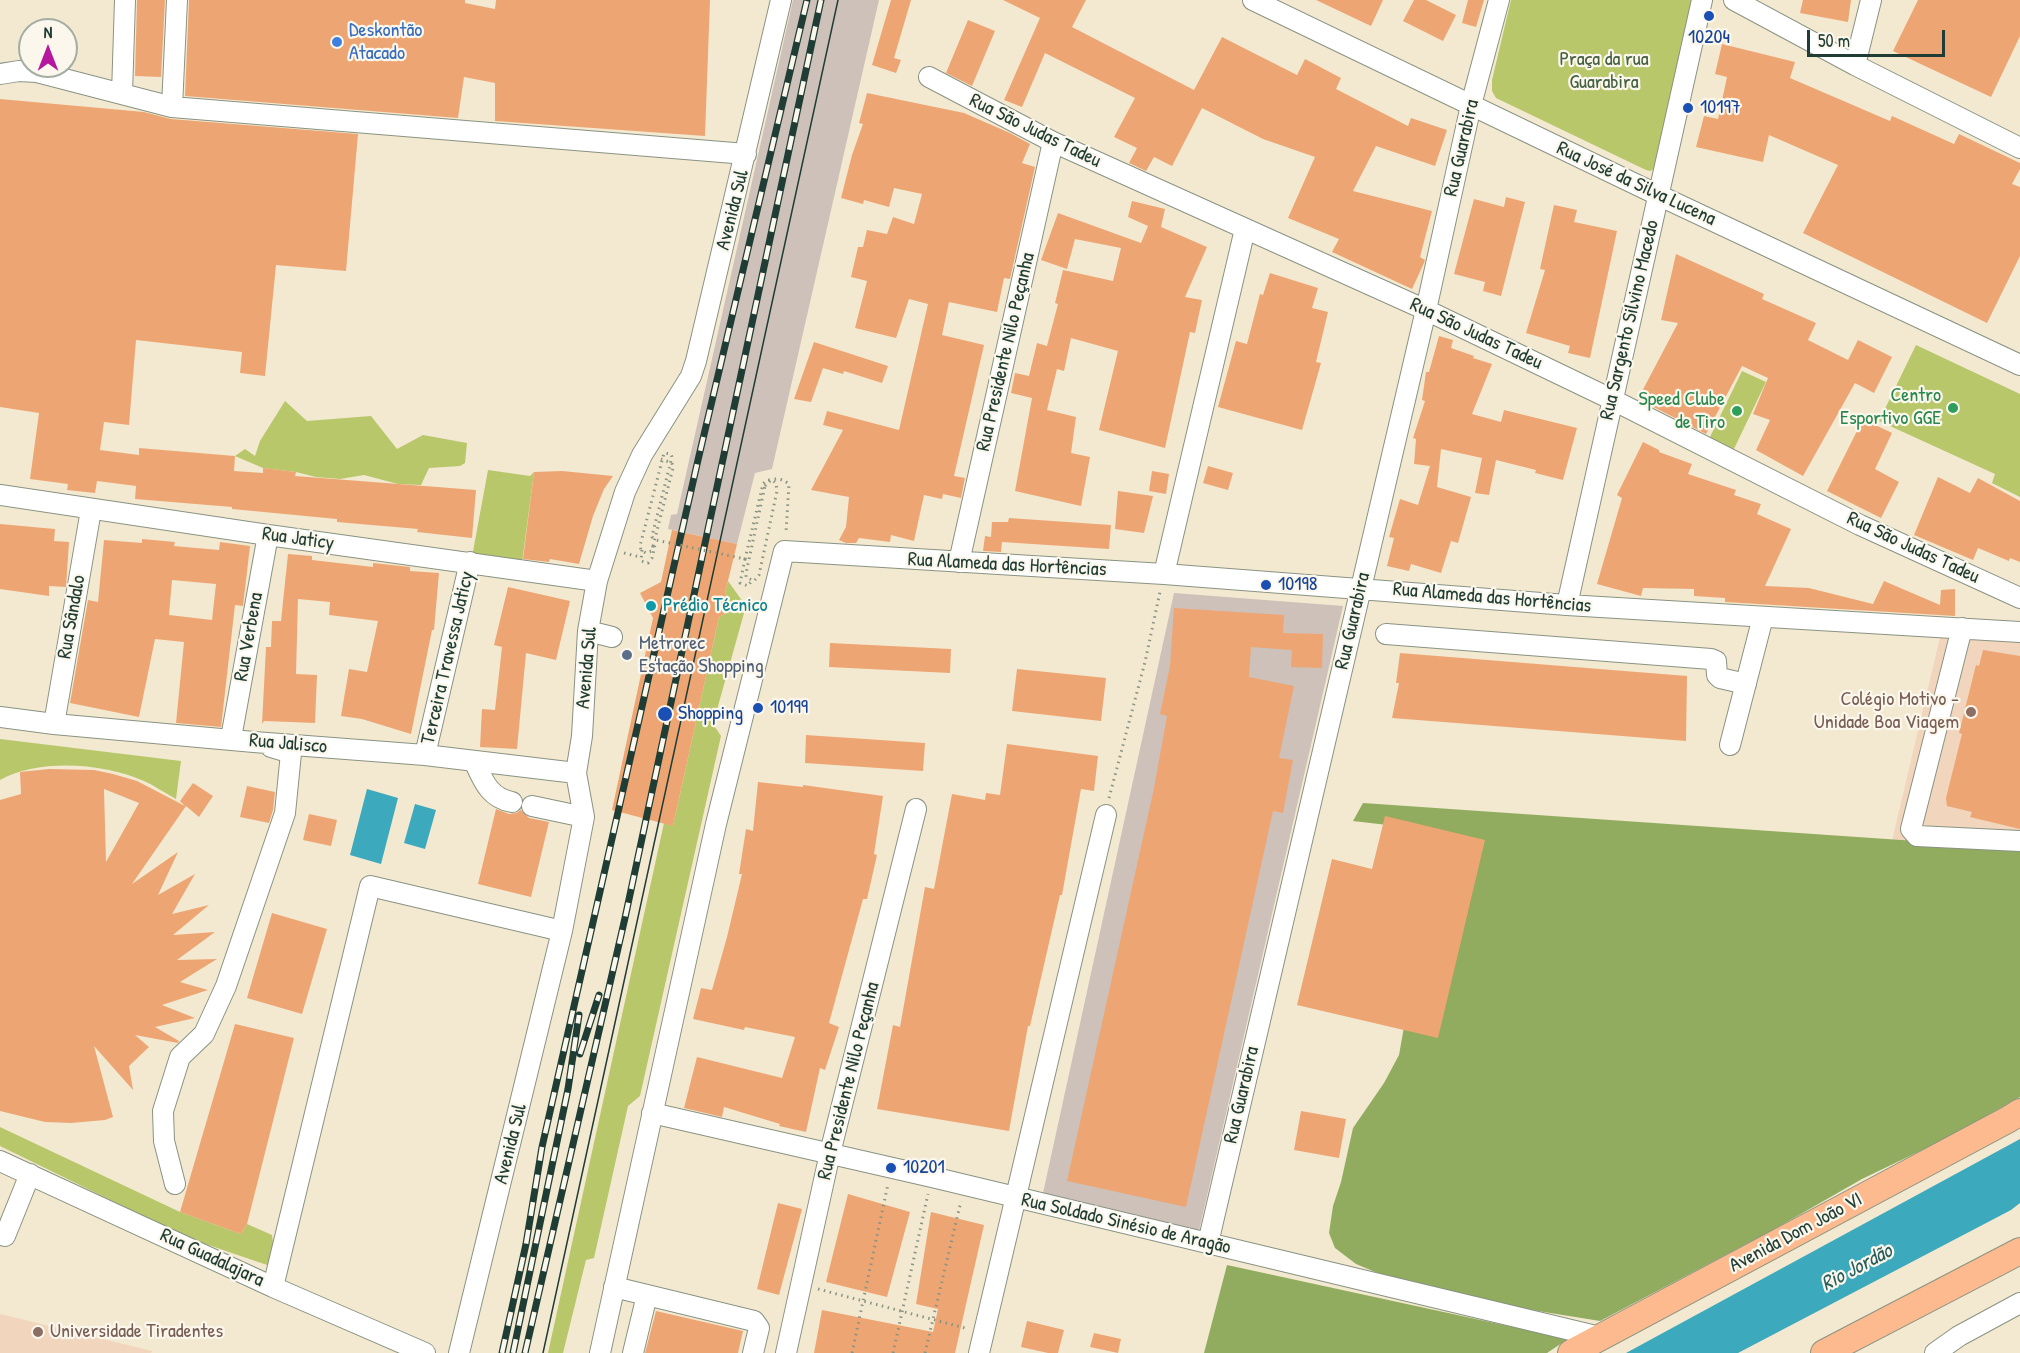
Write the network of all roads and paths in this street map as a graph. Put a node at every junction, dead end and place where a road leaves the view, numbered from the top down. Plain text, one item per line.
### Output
1 (125, 0) edge
2 (177, 0) edge
3 (781, 0) edge
4 (1253, 0) edge
5 (1498, 0) edge
6 (1702, 0) edge
7 (1734, 0) edge
8 (1871, 0) edge
9 (1855, 65) junction
10 (0, 74) edge
11 (929, 77) dead end
12 (122, 94) junction
13 (1471, 105) junction
14 (172, 107) junction
15 (1053, 142) junction
16 (2019, 144) edge
17 (746, 154) junction
18 (1658, 195) junction
19 (1245, 229) junction
20 (1426, 310) junction
21 (2020, 365) edge
22 (1611, 399) junction
23 (642, 455) junction
24 (0, 495) edge
25 (91, 510) junction
26 (268, 535) junction
27 (656, 540) junction
28 (642, 550) junction
29 (784, 551) junction
30 (745, 559) junction
31 (470, 562) junction
32 (959, 562) junction
33 (1164, 574) junction
34 (752, 580) junction
35 (597, 581) junction
36 (1361, 588) junction
37 (2020, 598) edge
38 (1566, 605) junction
39 (1763, 616) junction
40 (1962, 628) junction
41 (588, 631) junction
42 (2020, 632) edge
43 (1386, 634) dead end
44 (612, 638) dead end
45 (1746, 684) junction
46 (0, 717) edge
47 (54, 724) junction
48 (231, 738) junction
49 (254, 742) junction
50 (1730, 746) dead end
51 (425, 755) junction
52 (474, 761) junction
53 (576, 774) junction
54 (512, 802) dead end
55 (532, 806) dead end
56 (916, 809) dead end
57 (1106, 814) joint
58 (584, 817) junction
59 (2020, 841) edge
60 (562, 931) junction
61 (2020, 1112) edge
62 (652, 1113) junction
63 (830, 1154) junction
64 (0, 1161) edge
65 (891, 1168) junction
66 (30, 1174) junction
67 (932, 1177) junction
68 (175, 1184) dead end
69 (964, 1185) junction
70 (1017, 1198) junction
71 (5, 1236) dead end
72 (1208, 1243) junction
73 (2020, 1251) edge
74 (802, 1284) junction
75 (273, 1287) junction
76 (614, 1287) junction
77 (647, 1295) junction
78 (863, 1302) junction
79 (2020, 1304) edge
80 (902, 1312) junction
81 (2020, 1312) edge
82 (933, 1320) junction
83 (984, 1333) junction
84 (1600, 1337) junction
85 (425, 1353) edge
86 (459, 1353) edge
87 (600, 1353) edge
88 (633, 1353) edge
89 (753, 1353) edge
90 (786, 1353) edge
91 (852, 1353) edge
92 (893, 1353) edge
93 (925, 1353) edge
94 (979, 1353) edge
95 (1571, 1353) edge
96 (1824, 1353) edge
97 (1935, 1353) edge
98 (1950, 1353) edge

1 - 12 street
2 - 14 street
3 - 17 street, Avenida Sul
4 - 13 street, Rua José da Silva Lucena
5 - 13 street, Rua Guarabira
6 - 18 street, Rua Sargento Silvino Macedo
7 - 9 street
8 - 9 street
9 - 16 street
10 - 12 street
11 - 15 street, Rua São Judas Tadeu
12 - 14 street
13 - 18 street, Rua José da Silva Lucena
13 - 20 street, Rua Guarabira
14 - 17 street
15 - 19 street, Rua São Judas Tadeu
15 - 32 street, Rua Presidente Nilo Peçanha
17 - 23 street, Avenida Sul
18 - 21 street, Rua José da Silva Lucena
18 - 22 street, Rua Sargento Silvino Macedo
19 - 20 street, Rua São Judas Tadeu
19 - 33 street
20 - 22 street, Rua São Judas Tadeu
20 - 36 street, Rua Guarabira
22 - 37 street, Rua São Judas Tadeu
22 - 38 street, Rua Sargento Silvino Macedo
23 - 28 path, bridge
23 - 35 street, Avenida Sul
24 - 25 street, Rua Jaticy
25 - 26 street, Rua Jaticy
25 - 47 street, Rua Sândalo
26 - 31 street, Rua Jaticy
26 - 48 street, Rua Verbena
27 - 28 path
27 - 28 path, bridge
27 - 30 path, bridge
29 - 32 street, Rua Alameda das Hortências
29 - 34 path, bridge
29 - 62 street
30 - 34 path
30 - 34 path, bridge
31 - 35 street, Rua Jaticy
31 - 51 street, Terceira Travessa Jaticy
32 - 33 street, Rua Alameda das Hortências
33 - 36 street, Rua Alameda das Hortências
33 - 57 path
35 - 41 street, Avenida Sul
36 - 38 street, Rua Alameda das Hortências
36 - 72 street, Rua Guarabira
38 - 39 street, Rua Alameda das Hortências
39 - 40 street, Rua Alameda das Hortências
39 - 45 street
40 - 42 street, Rua Alameda das Hortências
40 - 59 street
41 - 44 street
41 - 53 street, Avenida Sul
43 - 45 street
45 - 50 street
46 - 47 street, Rua Jalisco
47 - 48 street, Rua Jalisco
48 - 49 street, Rua Jalisco
49 - 51 street, Rua Jalisco
49 - 68 street
51 - 52 street, Rua Jalisco
52 - 53 street, Rua Jalisco
52 - 54 street
53 - 58 street, Avenida Sul
55 - 58 street
56 - 63 street, Rua Presidente Nilo Peçanha
57 - 70 street
58 - 60 street, Avenida Sul
60 - 75 street
60 - 86 street, Avenida Sul
61 - 84 main road, Avenida Dom João VI
62 - 63 street, Rua Soldado Sinésio de Aragão
62 - 76 street
63 - 65 street, Rua Soldado Sinésio de Aragão
63 - 74 street, Rua Presidente Nilo Peçanha
64 - 66 street, Rua Guadalajara
65 - 67 street, Rua Soldado Sinésio de Aragão
65 - 78 path
66 - 71 street
66 - 75 street, Rua Guadalajara
67 - 69 street, Rua Soldado Sinésio de Aragão
67 - 80 path
69 - 70 street, Rua Soldado Sinésio de Aragão
69 - 82 path
70 - 72 street, Rua Soldado Sinésio de Aragão
70 - 83 street
72 - 84 street, Rua Soldado Sinésio de Aragão
73 - 96 main road
74 - 78 path
74 - 90 street, Rua Presidente Nilo Peçanha
75 - 85 street, Rua Guadalajara
76 - 77 street
76 - 87 street
77 - 88 street
77 - 89 street
78 - 80 path
78 - 91 path
79 - 97 street
80 - 82 path
80 - 92 path
81 - 98 street
82 - 83 path
82 - 93 path
83 - 94 street
84 - 95 main road, Avenida Dom João VI

